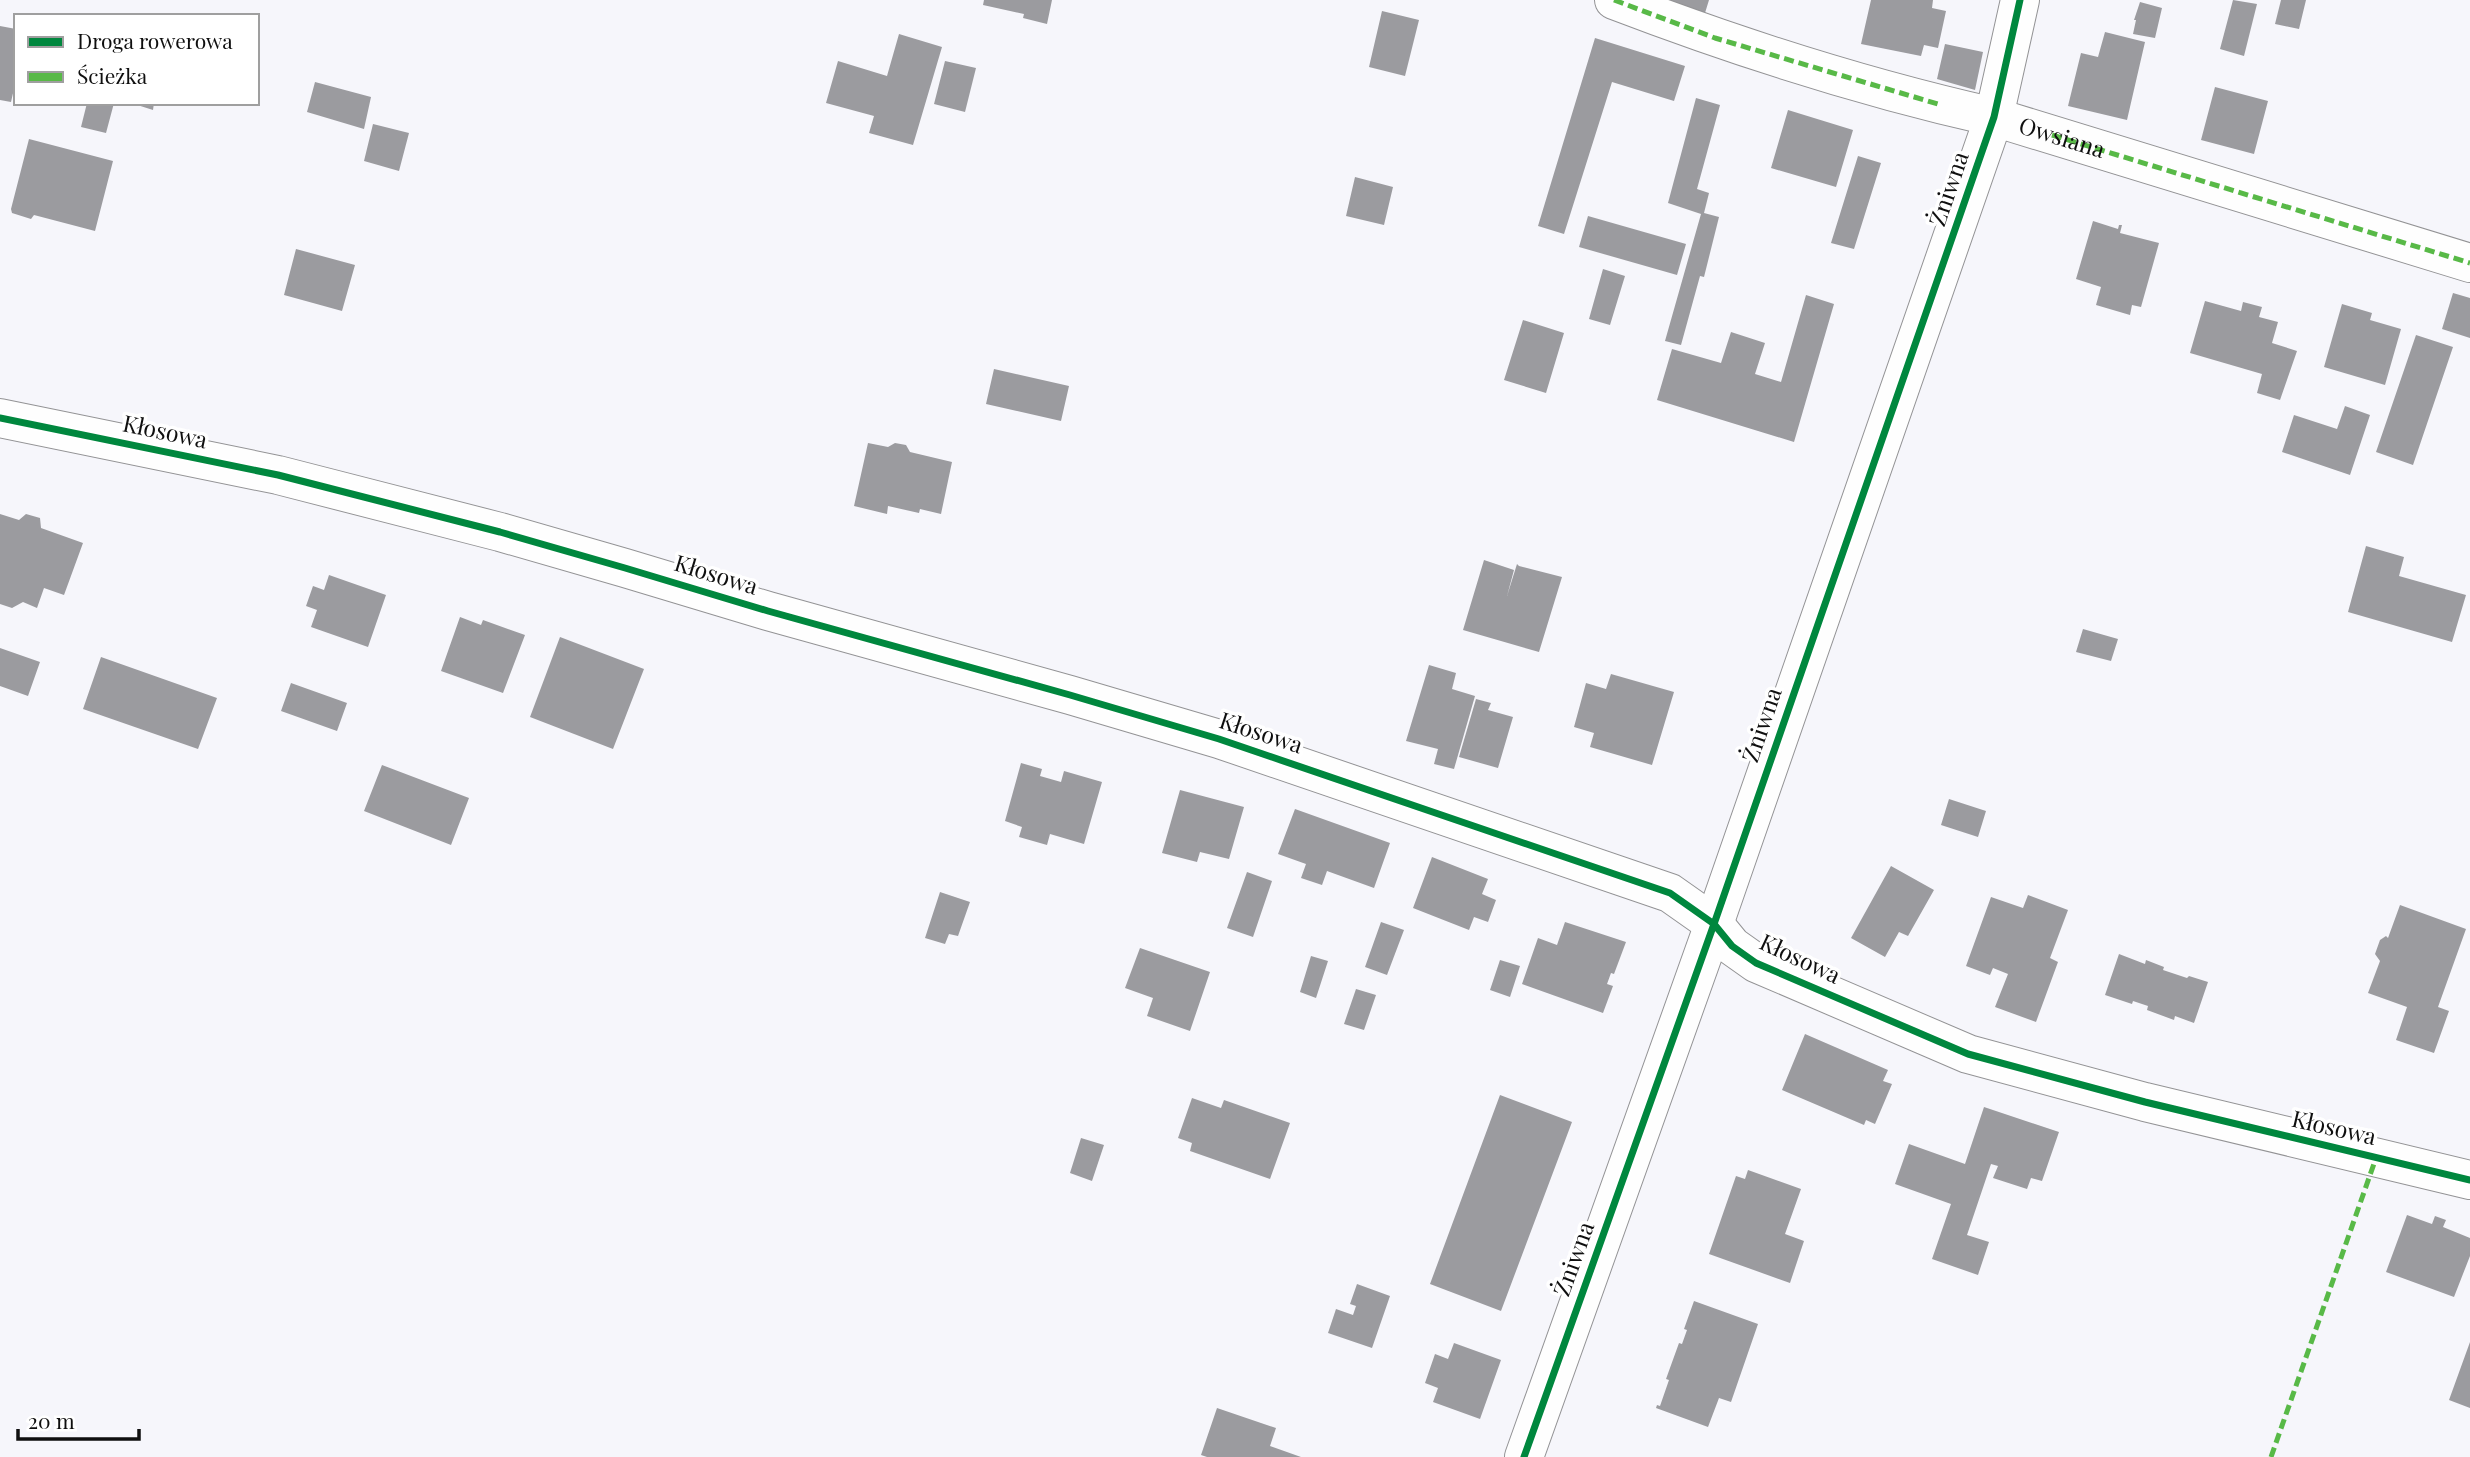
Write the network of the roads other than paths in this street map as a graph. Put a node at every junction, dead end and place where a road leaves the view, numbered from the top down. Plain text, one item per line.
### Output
1 (1614, 0) edge
2 (2020, 0) edge
3 (1994, 117) junction
4 (2470, 263) edge
5 (0, 418) edge
6 (1714, 924) junction
7 (2470, 1180) edge
8 (1524, 1457) edge

1 - 3 street, Owsiana
2 - 3 street, Żniwna
3 - 4 street, Owsiana
3 - 6 street, Żniwna
5 - 6 street, Kłosowa
6 - 7 street, Kłosowa
6 - 8 street, Żniwna

